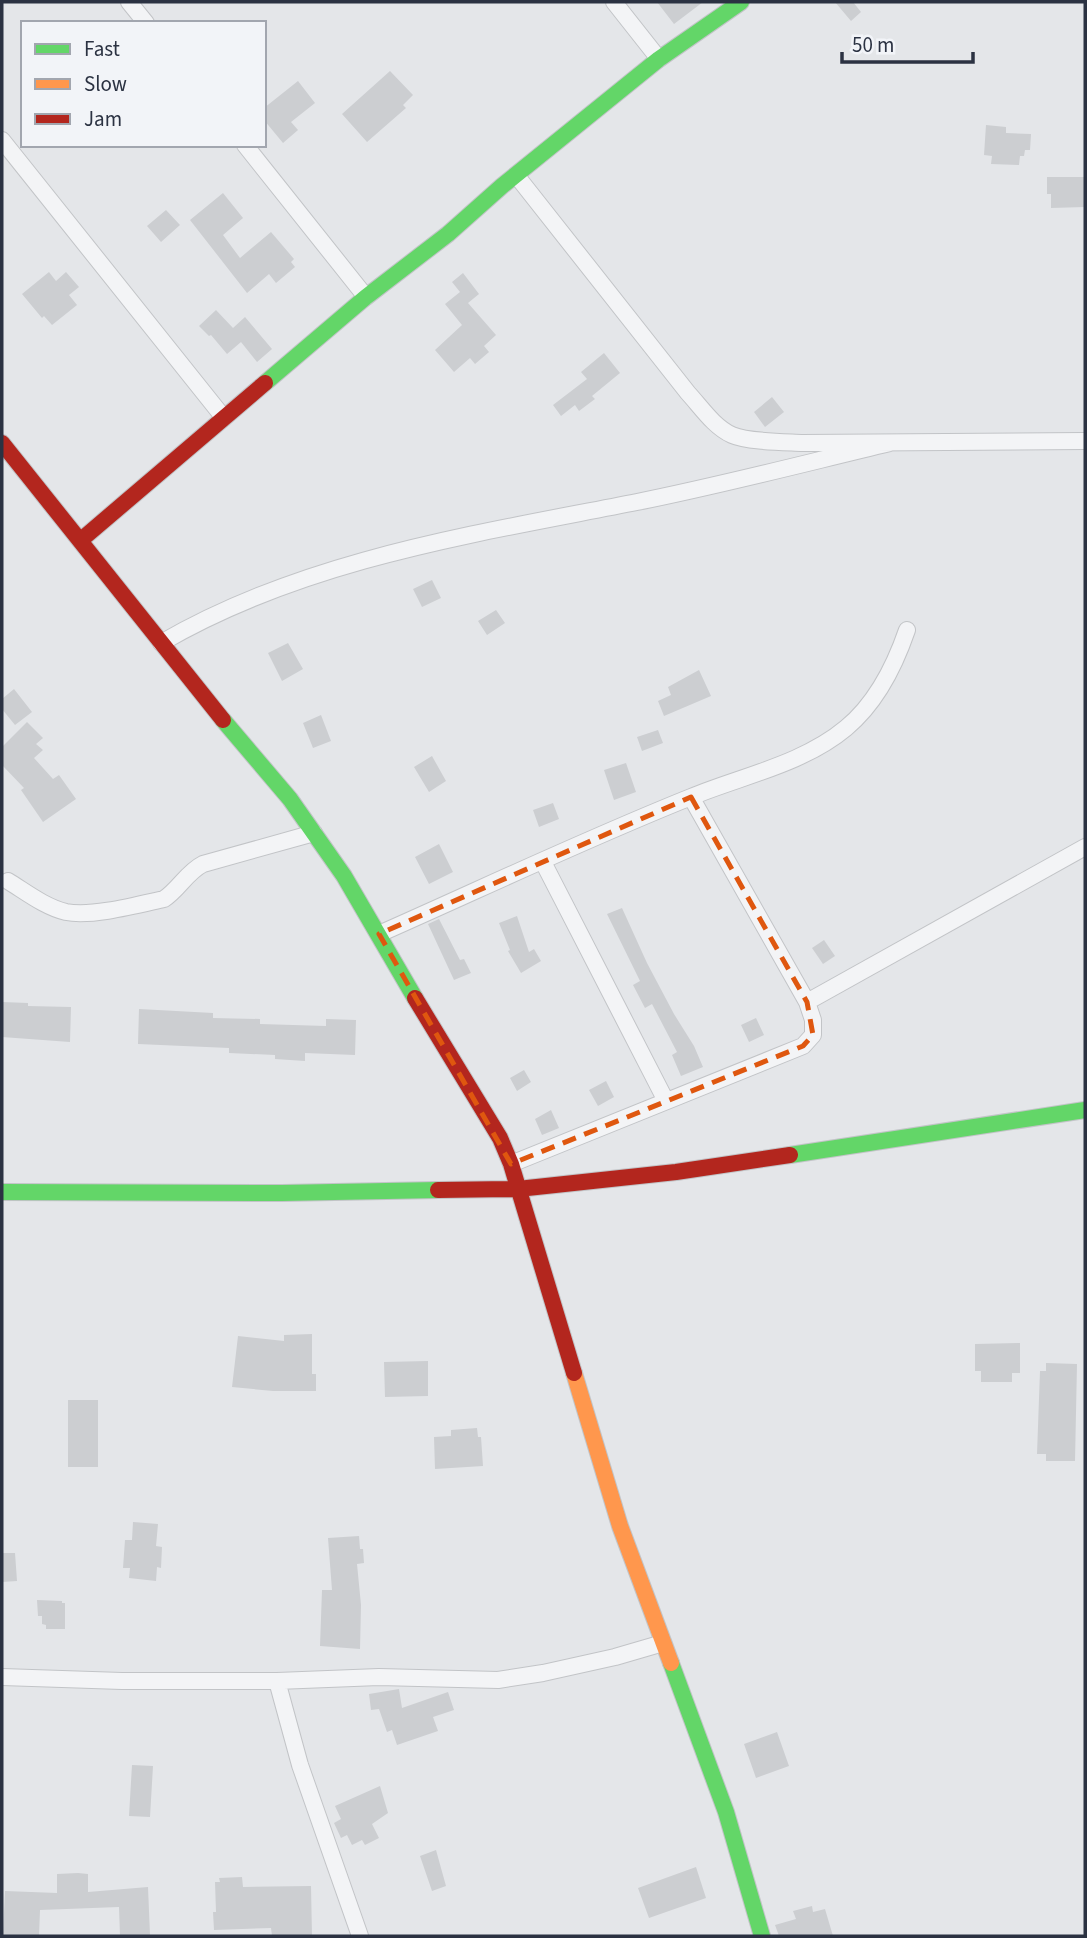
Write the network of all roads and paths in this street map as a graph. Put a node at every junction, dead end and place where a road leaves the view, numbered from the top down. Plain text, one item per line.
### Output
1 (129, 2) edge
2 (614, 2) edge
3 (741, 2) edge
4 (144, 21) edge
5 (659, 59) junction
6 (2, 141) edge
7 (247, 147) edge
8 (516, 175) junction
9 (366, 297) junction
10 (224, 418) junction
11 (1085, 441) edge
12 (2, 443) edge
13 (890, 443) junction
14 (81, 540) junction
15 (907, 630) dead end
16 (161, 643) junction
17 (691, 797) junction
18 (314, 833) junction
19 (1085, 847) edge
20 (543, 862) junction
21 (8, 881) dead end
22 (379, 934) junction
23 (807, 1002) junction
24 (666, 1101) junction
25 (1085, 1110) edge
26 (511, 1164) junction
27 (518, 1189) junction
28 (2, 1192) edge
29 (663, 1643) junction
30 (2, 1677) edge
31 (277, 1681) junction
32 (360, 1936) edge
33 (762, 1936) edge

1 - 4 street
2 - 5 street
3 - 5 street
5 - 8 street
6 - 10 street
7 - 9 street
8 - 9 street
8 - 13 street
9 - 10 street
10 - 14 street
11 - 13 street
12 - 14 street
13 - 16 street
14 - 16 street
15 - 17 street
16 - 18 street
17 - 20 street
17 - 23 street
18 - 21 street
18 - 22 street
19 - 23 street
20 - 22 street
20 - 24 street
22 - 26 street
23 - 24 street
24 - 26 street
25 - 27 street
26 - 27 street
27 - 28 street
27 - 29 street
29 - 31 street
29 - 33 street
30 - 31 street
31 - 32 street

